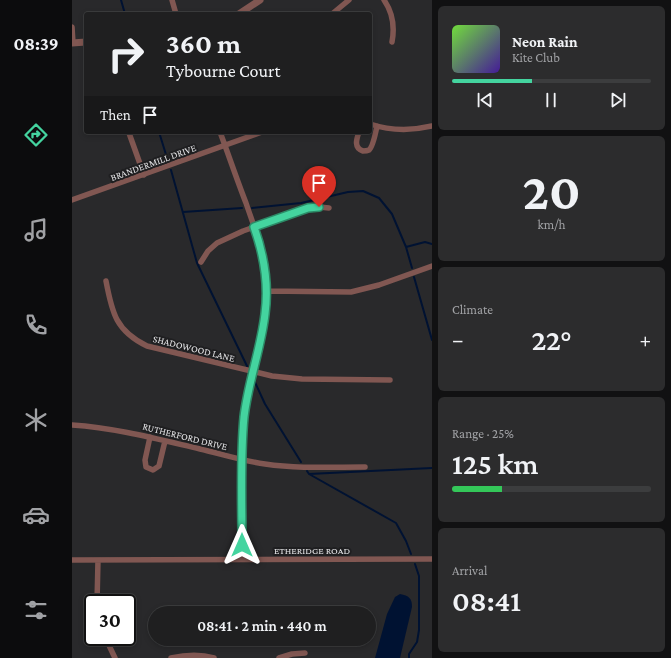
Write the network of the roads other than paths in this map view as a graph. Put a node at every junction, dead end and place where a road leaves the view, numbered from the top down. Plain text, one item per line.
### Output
1 (172, 0) edge
2 (260, 0) edge
3 (349, 0) edge
4 (384, 0) edge
5 (175, 12) edge
6 (243, 12) edge
7 (334, 12) edge
8 (72, 27) edge
9 (84, 42) edge
10 (392, 42) dead end
11 (72, 43) edge
12 (372, 125) edge
13 (377, 126) junction
14 (432, 126) edge
15 (129, 134) edge
16 (221, 134) edge
17 (256, 134) edge
18 (358, 134) edge
19 (225, 145) junction
20 (144, 175) junction
21 (72, 200) edge
22 (329, 208) dead end
23 (254, 227) junction
24 (201, 262) dead end
25 (432, 266) edge
26 (106, 281) dead end
27 (266, 291) junction
28 (252, 372) junction
29 (390, 380) dead end
30 (72, 425) edge
31 (150, 437) junction
32 (165, 441) junction
33 (243, 460) junction
34 (365, 467) dead end
35 (242, 559) junction
36 (432, 559) edge
37 (72, 560) edge
38 (98, 560) junction
39 (97, 594) edge
40 (109, 646) edge
41 (305, 654) dead end
42 (115, 658) edge
43 (171, 658) edge
44 (214, 658) edge
45 (279, 658) edge

1 - 5 street
2 - 6 street
3 - 7 street
4 - 10 street
8 - 11 street
9 - 11 street
12 - 13 street
13 - 14 street
13 - 18 street
15 - 20 street
16 - 19 street
17 - 19 street, BRANDERMILL DRIVE
19 - 20 street, BRANDERMILL DRIVE
19 - 23 street
20 - 21 street, BRANDERMILL DRIVE
22 - 23 street
23 - 24 street
23 - 27 street
25 - 27 street
26 - 28 street, SHADOWOOD LANE
27 - 28 street
28 - 29 street, SHADOWOOD LANE
28 - 33 street
30 - 31 street, RUTHERFORD DRIVE
31 - 32 street, RUTHERFORD DRIVE
31 - 32 street
32 - 33 street, RUTHERFORD DRIVE
33 - 34 street, RUTHERFORD DRIVE
33 - 35 street
35 - 36 street, ETHERIDGE ROAD
35 - 38 street, ETHERIDGE ROAD
37 - 38 street, ETHERIDGE ROAD
38 - 39 street
40 - 42 street
41 - 45 street
43 - 44 street

